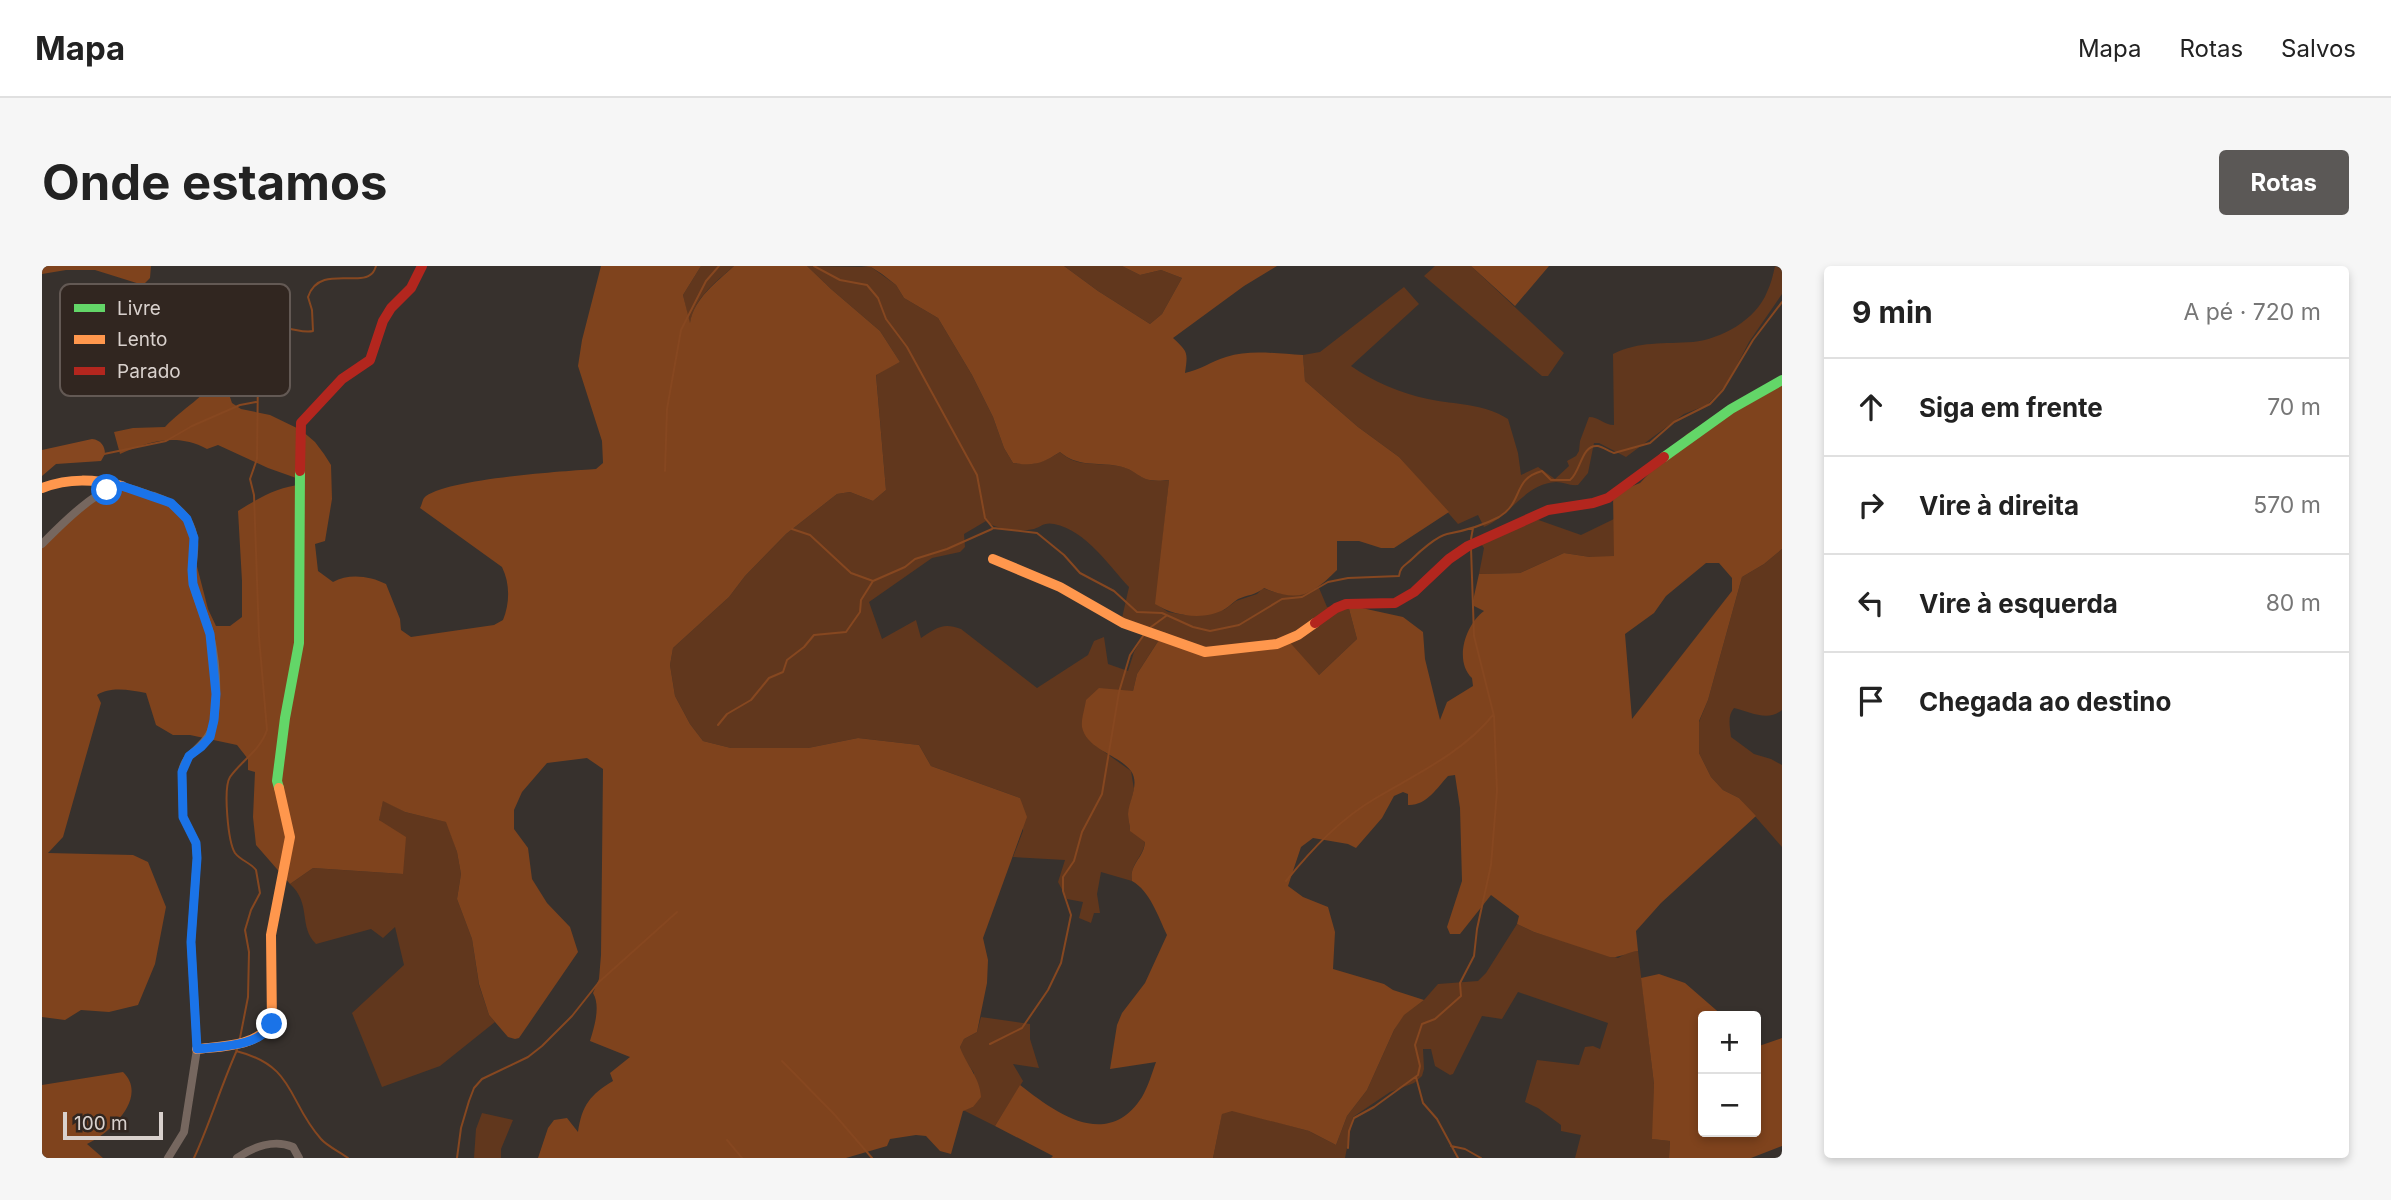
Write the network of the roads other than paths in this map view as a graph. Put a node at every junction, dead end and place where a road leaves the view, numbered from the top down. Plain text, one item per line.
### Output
1 (422, 266) edge
2 (1782, 380) edge
3 (122, 486) junction
4 (42, 488) edge
5 (42, 544) edge
6 (993, 559) dead end
7 (197, 1049) junction
8 (168, 1158) edge
9 (237, 1158) edge
10 (299, 1158) edge

1 - 7 street
2 - 6 street
3 - 4 street
3 - 5 street
3 - 7 street
7 - 8 street
9 - 10 street

